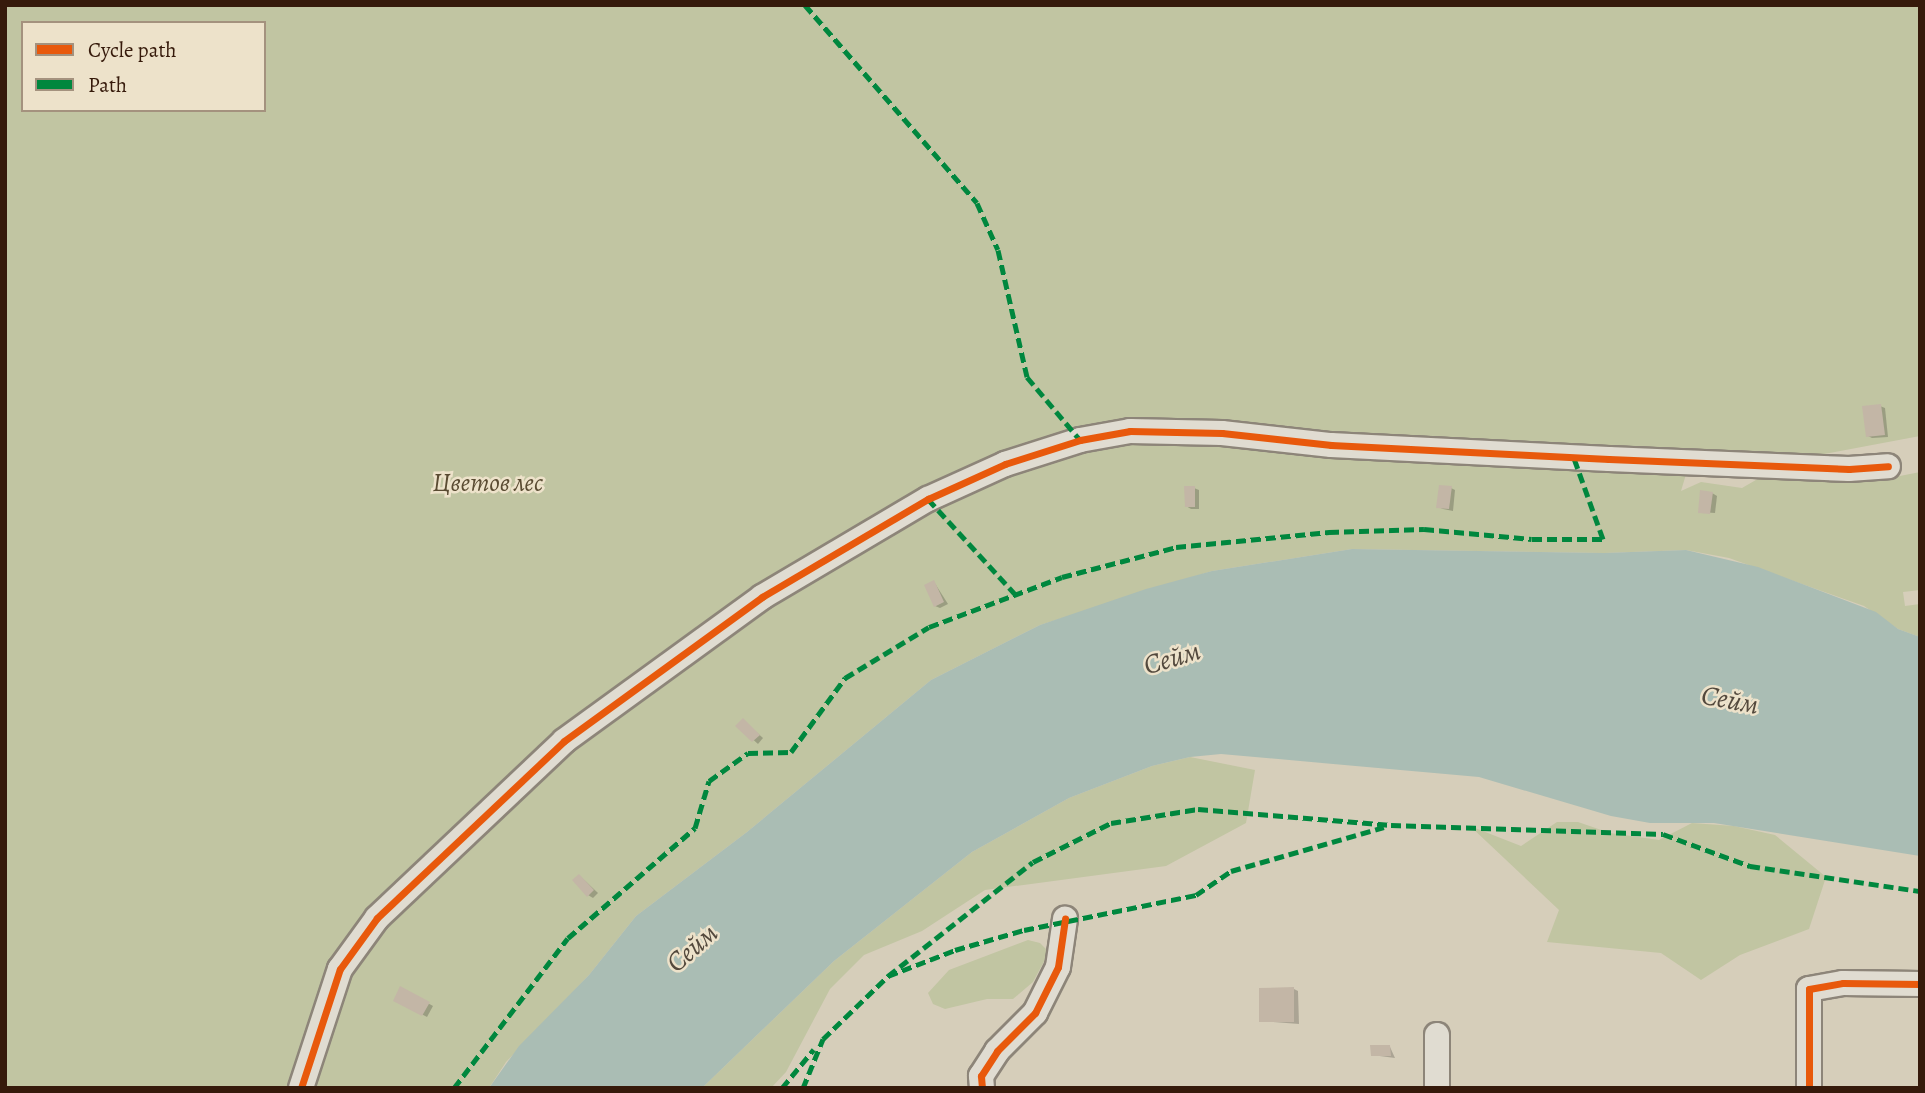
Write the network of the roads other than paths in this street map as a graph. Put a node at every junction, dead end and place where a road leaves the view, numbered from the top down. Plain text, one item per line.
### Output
1 (1888, 466) dead end
2 (1065, 919) dead end
3 (1920, 984) edge
4 (1437, 1035) dead end
5 (301, 1088) edge
6 (982, 1088) edge
7 (1437, 1088) edge
8 (1809, 1088) edge

1 - 5 street
2 - 6 street
3 - 8 street
4 - 7 street

